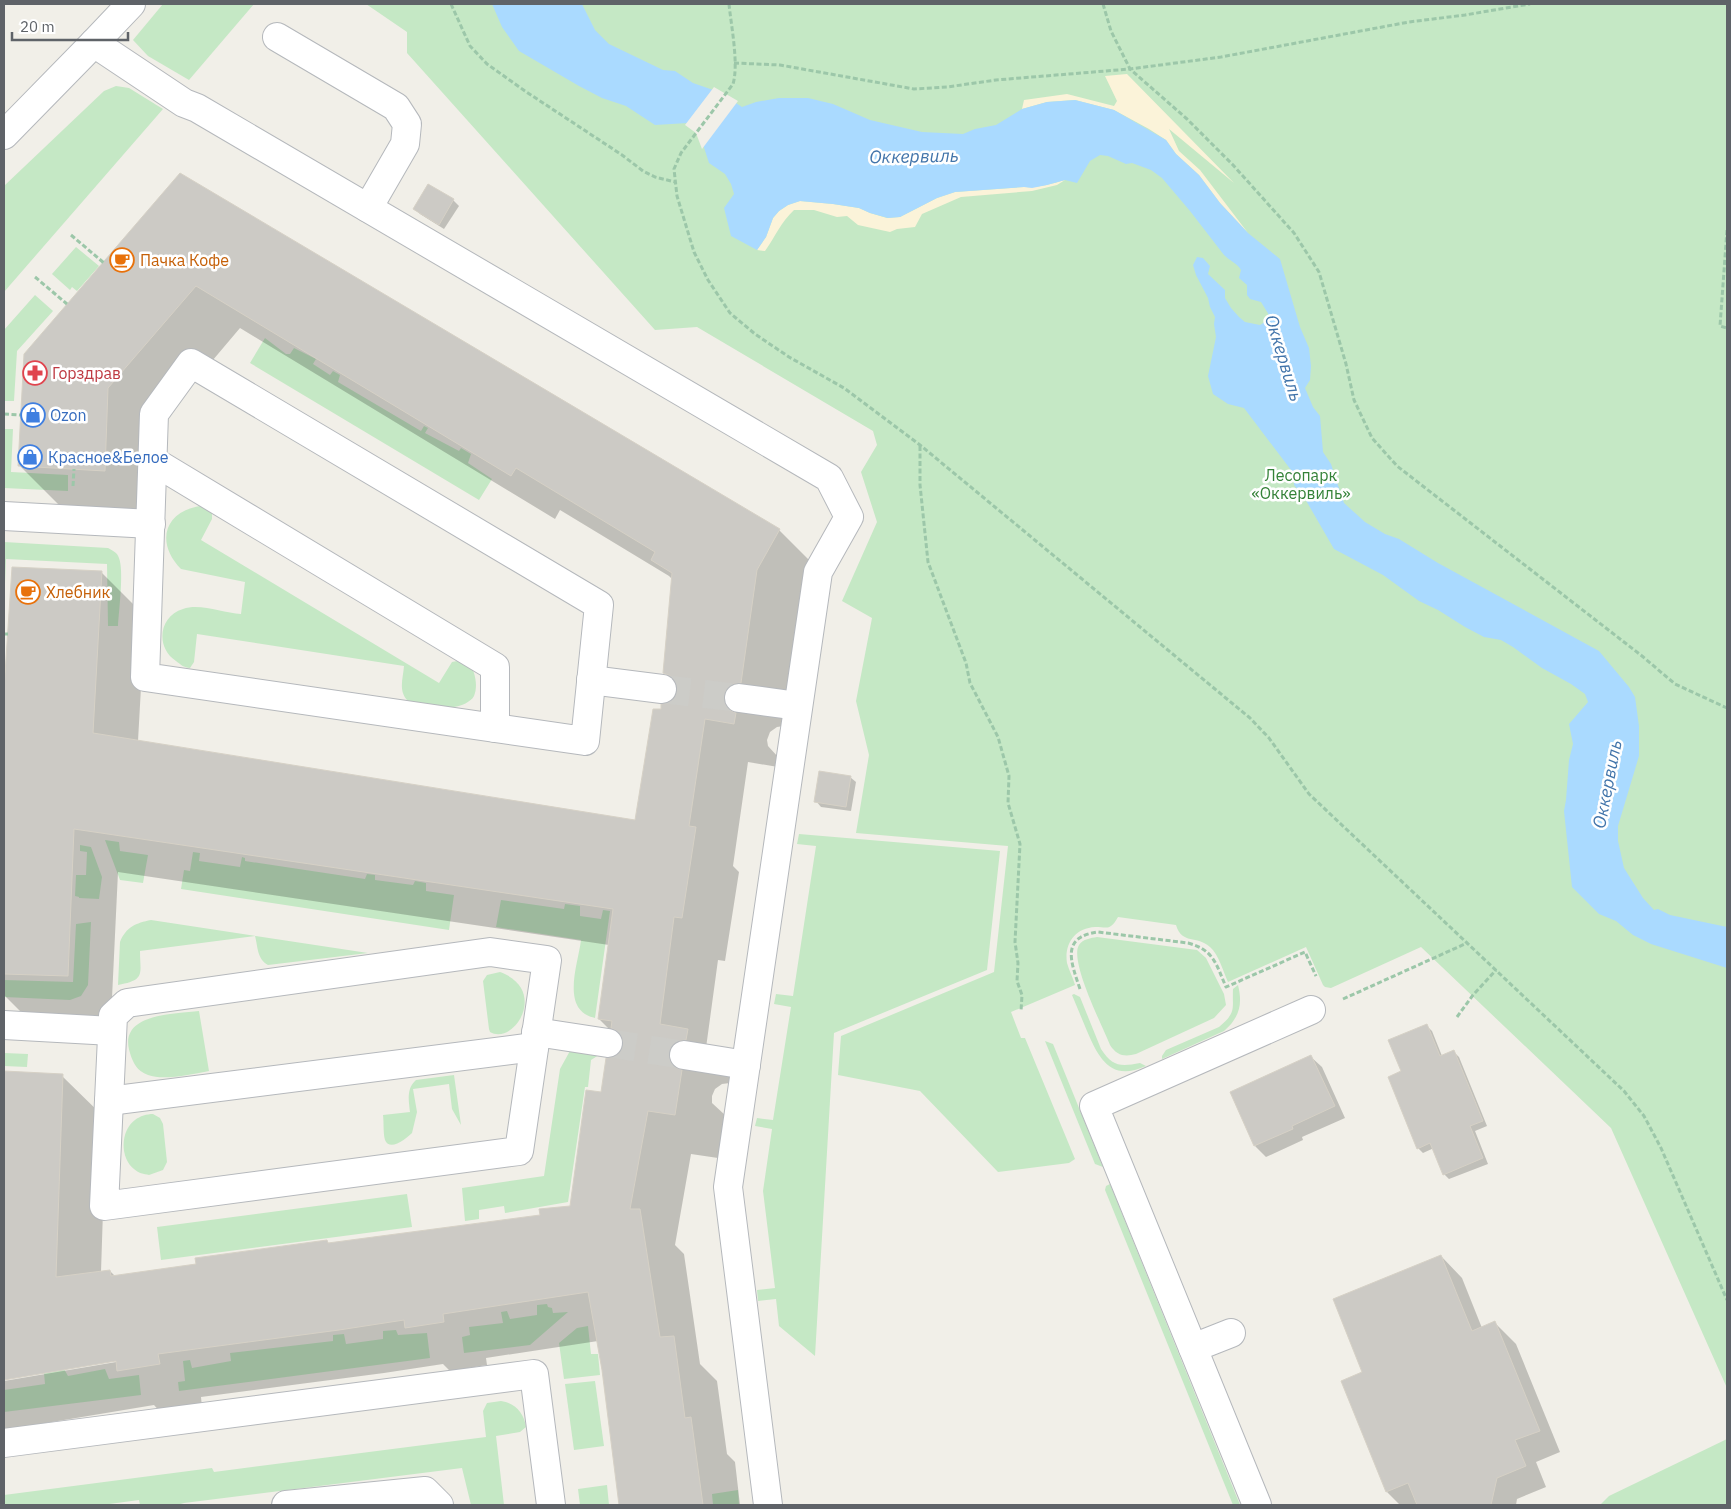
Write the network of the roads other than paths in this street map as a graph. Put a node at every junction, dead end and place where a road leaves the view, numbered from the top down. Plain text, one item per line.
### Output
1 (131, 4) edge
2 (277, 37) dead end
3 (94, 43) junction
4 (4, 135) edge
5 (368, 208) junction
6 (153, 461) junction
7 (4, 516) edge
8 (151, 524) junction
9 (591, 680) junction
10 (662, 689) tunnel mouth
11 (739, 698) tunnel mouth
12 (798, 706) junction
13 (495, 728) junction
14 (1311, 1010) dead end
15 (4, 1025) edge
16 (112, 1031) junction
17 (535, 1039) junction
18 (608, 1043) tunnel mouth
19 (684, 1055) tunnel mouth
20 (746, 1064) junction
21 (109, 1101) junction
22 (1231, 1333) dead end
23 (1193, 1348) junction
24 (4, 1443) edge
25 (286, 1505) edge
26 (439, 1505) edge
27 (551, 1505) edge
28 (768, 1505) edge
29 (1258, 1505) edge

1 - 3 street
2 - 5 street
3 - 4 street
3 - 5 street
5 - 12 street
6 - 8 street
6 - 9 street
6 - 13 street
7 - 8 street
8 - 13 street
9 - 10 street
9 - 13 street
11 - 12 street
12 - 20 street
14 - 23 street
15 - 16 street
16 - 17 street
16 - 21 street
17 - 18 street
17 - 21 street
17 - 21 street
19 - 20 street
20 - 28 street
22 - 23 street
23 - 29 street
24 - 27 street
25 - 26 street

